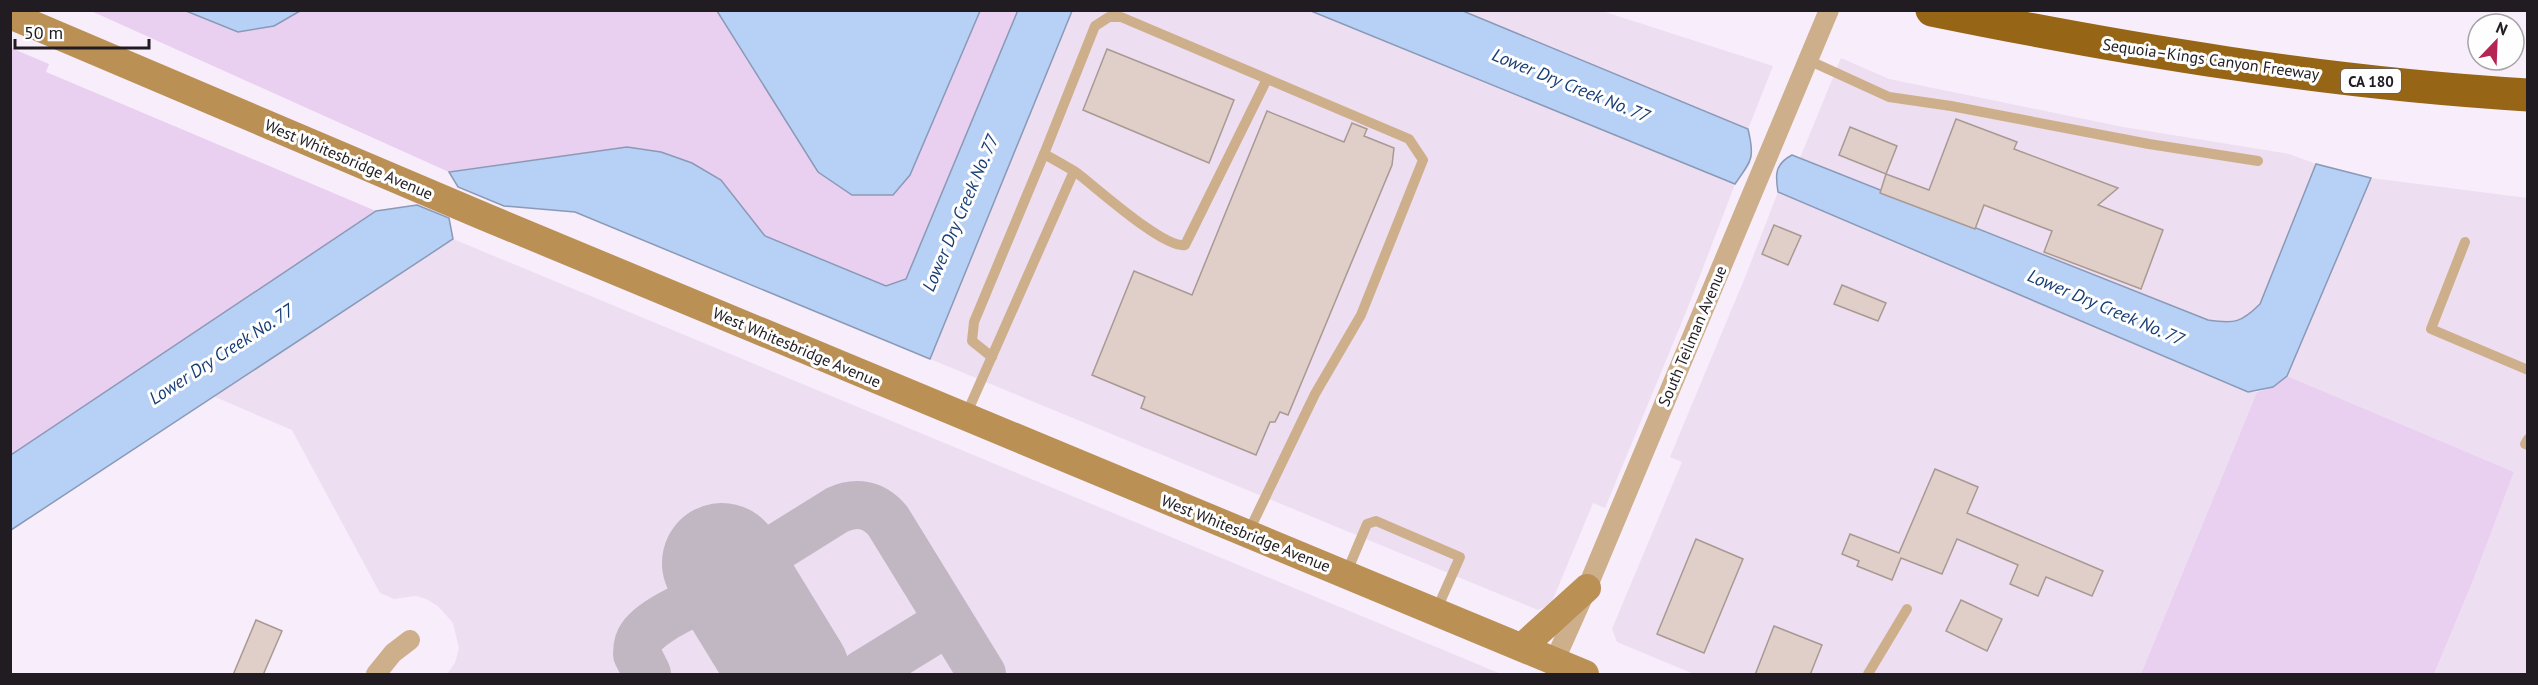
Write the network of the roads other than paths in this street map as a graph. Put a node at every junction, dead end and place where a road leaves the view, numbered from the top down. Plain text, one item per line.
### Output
1 (1829, 10) edge
2 (1932, 10) edge
3 (10, 15) edge
4 (1808, 60) junction
5 (2215, 62) junction
6 (1268, 79) junction
7 (2528, 95) edge
8 (2528, 114) edge
9 (1044, 154) junction
10 (2258, 160) dead end
11 (1074, 171) junction
12 (2465, 242) dead end
13 (992, 357) junction
14 (2528, 370) edge
15 (966, 417) junction
16 (2528, 439) edge
17 (2528, 445) edge
18 (1248, 534) junction
19 (1346, 574) junction
20 (1587, 588) junction
21 (1907, 609) dead end
22 (1436, 612) junction
23 (410, 640) dead end
24 (1522, 647) junction
25 (1554, 662) junction
26 (376, 675) edge
27 (1585, 675) edge
28 (1868, 675) edge

1 - 4 street, South Teilman Avenue
2 - 5 highway, Sequoia–Kings Canyon Freeway / CA 180
3 - 15 main road, West Whitesbridge Avenue
4 - 10 lane
4 - 20 street, South Teilman Avenue
5 - 7 highway, Sequoia–Kings Canyon Freeway / CA 180
5 - 8 highway
6 - 9 lane
6 - 11 lane
6 - 18 lane
9 - 11 lane
9 - 13 lane
11 - 13 lane
12 - 14 lane
13 - 15 lane
15 - 18 main road, West Whitesbridge Avenue
16 - 17 lane
18 - 19 main road, West Whitesbridge Avenue
19 - 22 main road, West Whitesbridge Avenue
19 - 22 lane
20 - 24 main road
20 - 25 street, South Teilman Avenue
21 - 28 lane
22 - 24 main road, West Whitesbridge Avenue
23 - 26 street
24 - 25 main road, West Whitesbridge Avenue
25 - 27 main road, West Whitesbridge Avenue

